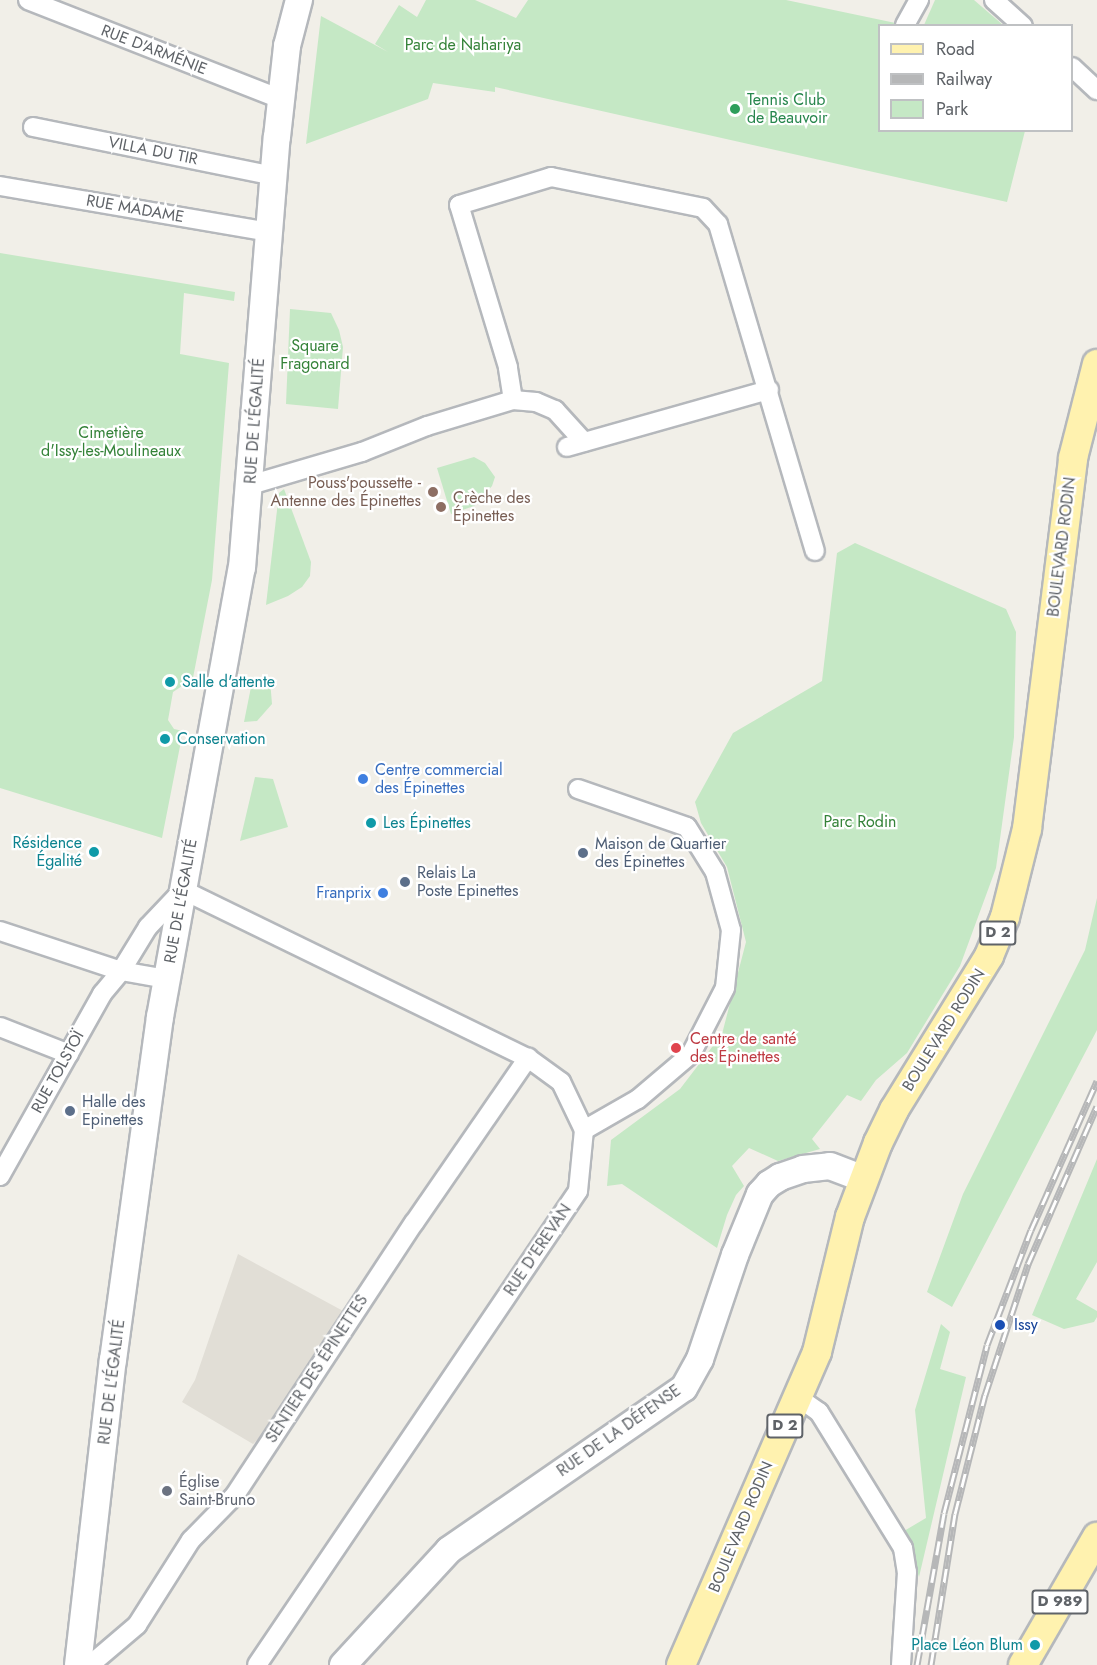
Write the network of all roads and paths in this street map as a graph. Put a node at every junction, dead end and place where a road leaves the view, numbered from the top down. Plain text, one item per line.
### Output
1 (28, 0) edge
2 (299, 0) edge
3 (920, 0) edge
4 (994, 0) edge
5 (907, 24) edge
6 (1021, 24) edge
7 (1073, 69) edge
8 (1097, 90) edge
9 (281, 99) junction
10 (33, 127) dead end
11 (274, 176) junction
12 (0, 186) edge
13 (270, 232) junction
14 (1097, 364) edge
15 (769, 390) junction
16 (513, 400) junction
17 (250, 485) junction
18 (815, 550) dead end
19 (578, 789) dead end
20 (183, 890) junction
21 (0, 931) edge
22 (121, 971) junction
23 (167, 979) junction
24 (0, 1027) edge
25 (69, 1054) junction
26 (528, 1058) junction
27 (584, 1130) junction
28 (0, 1176) edge
29 (862, 1178) junction
30 (799, 1398) junction
31 (1097, 1538) edge
32 (78, 1665) edge
33 (90, 1665) edge
34 (256, 1665) edge
35 (343, 1665) edge
36 (681, 1665) edge
37 (901, 1665) edge
38 (1023, 1665) edge

1 - 9 street, RUE D'ARMÉNIE
2 - 9 main road, RUE DE L'ÉGALITÉ
3 - 5 street
4 - 6 street
7 - 8 street
9 - 11 main road, RUE DE L'ÉGALITÉ
10 - 11 street, VILLA DU TIR
11 - 13 main road, RUE DE L'ÉGALITÉ
12 - 13 street, RUE MADAME
13 - 17 main road, RUE DE L'ÉGALITÉ
14 - 29 main road, BOULEVARD RODIN / D 2
15 - 16 street
15 - 16 street
15 - 18 street
16 - 17 street
17 - 20 main road, RUE DE L'ÉGALITÉ
19 - 27 street
20 - 22 street, RUE TOLSTOÏ
20 - 23 main road, RUE DE L'ÉGALITÉ
20 - 26 street
21 - 22 street
22 - 23 street
22 - 25 street, RUE TOLSTOÏ
23 - 32 main road, RUE DE L'ÉGALITÉ
24 - 25 street
25 - 28 street, RUE TOLSTOÏ
26 - 27 street
26 - 33 street, SENTIER DES ÉPINETTES
27 - 34 street, RUE D'EREVAN
29 - 30 main road, BOULEVARD RODIN / D 2
29 - 35 main road, RUE DE LA DÉFENSE
30 - 36 main road, BOULEVARD RODIN / D 2
30 - 37 street
31 - 38 main road, D 989

